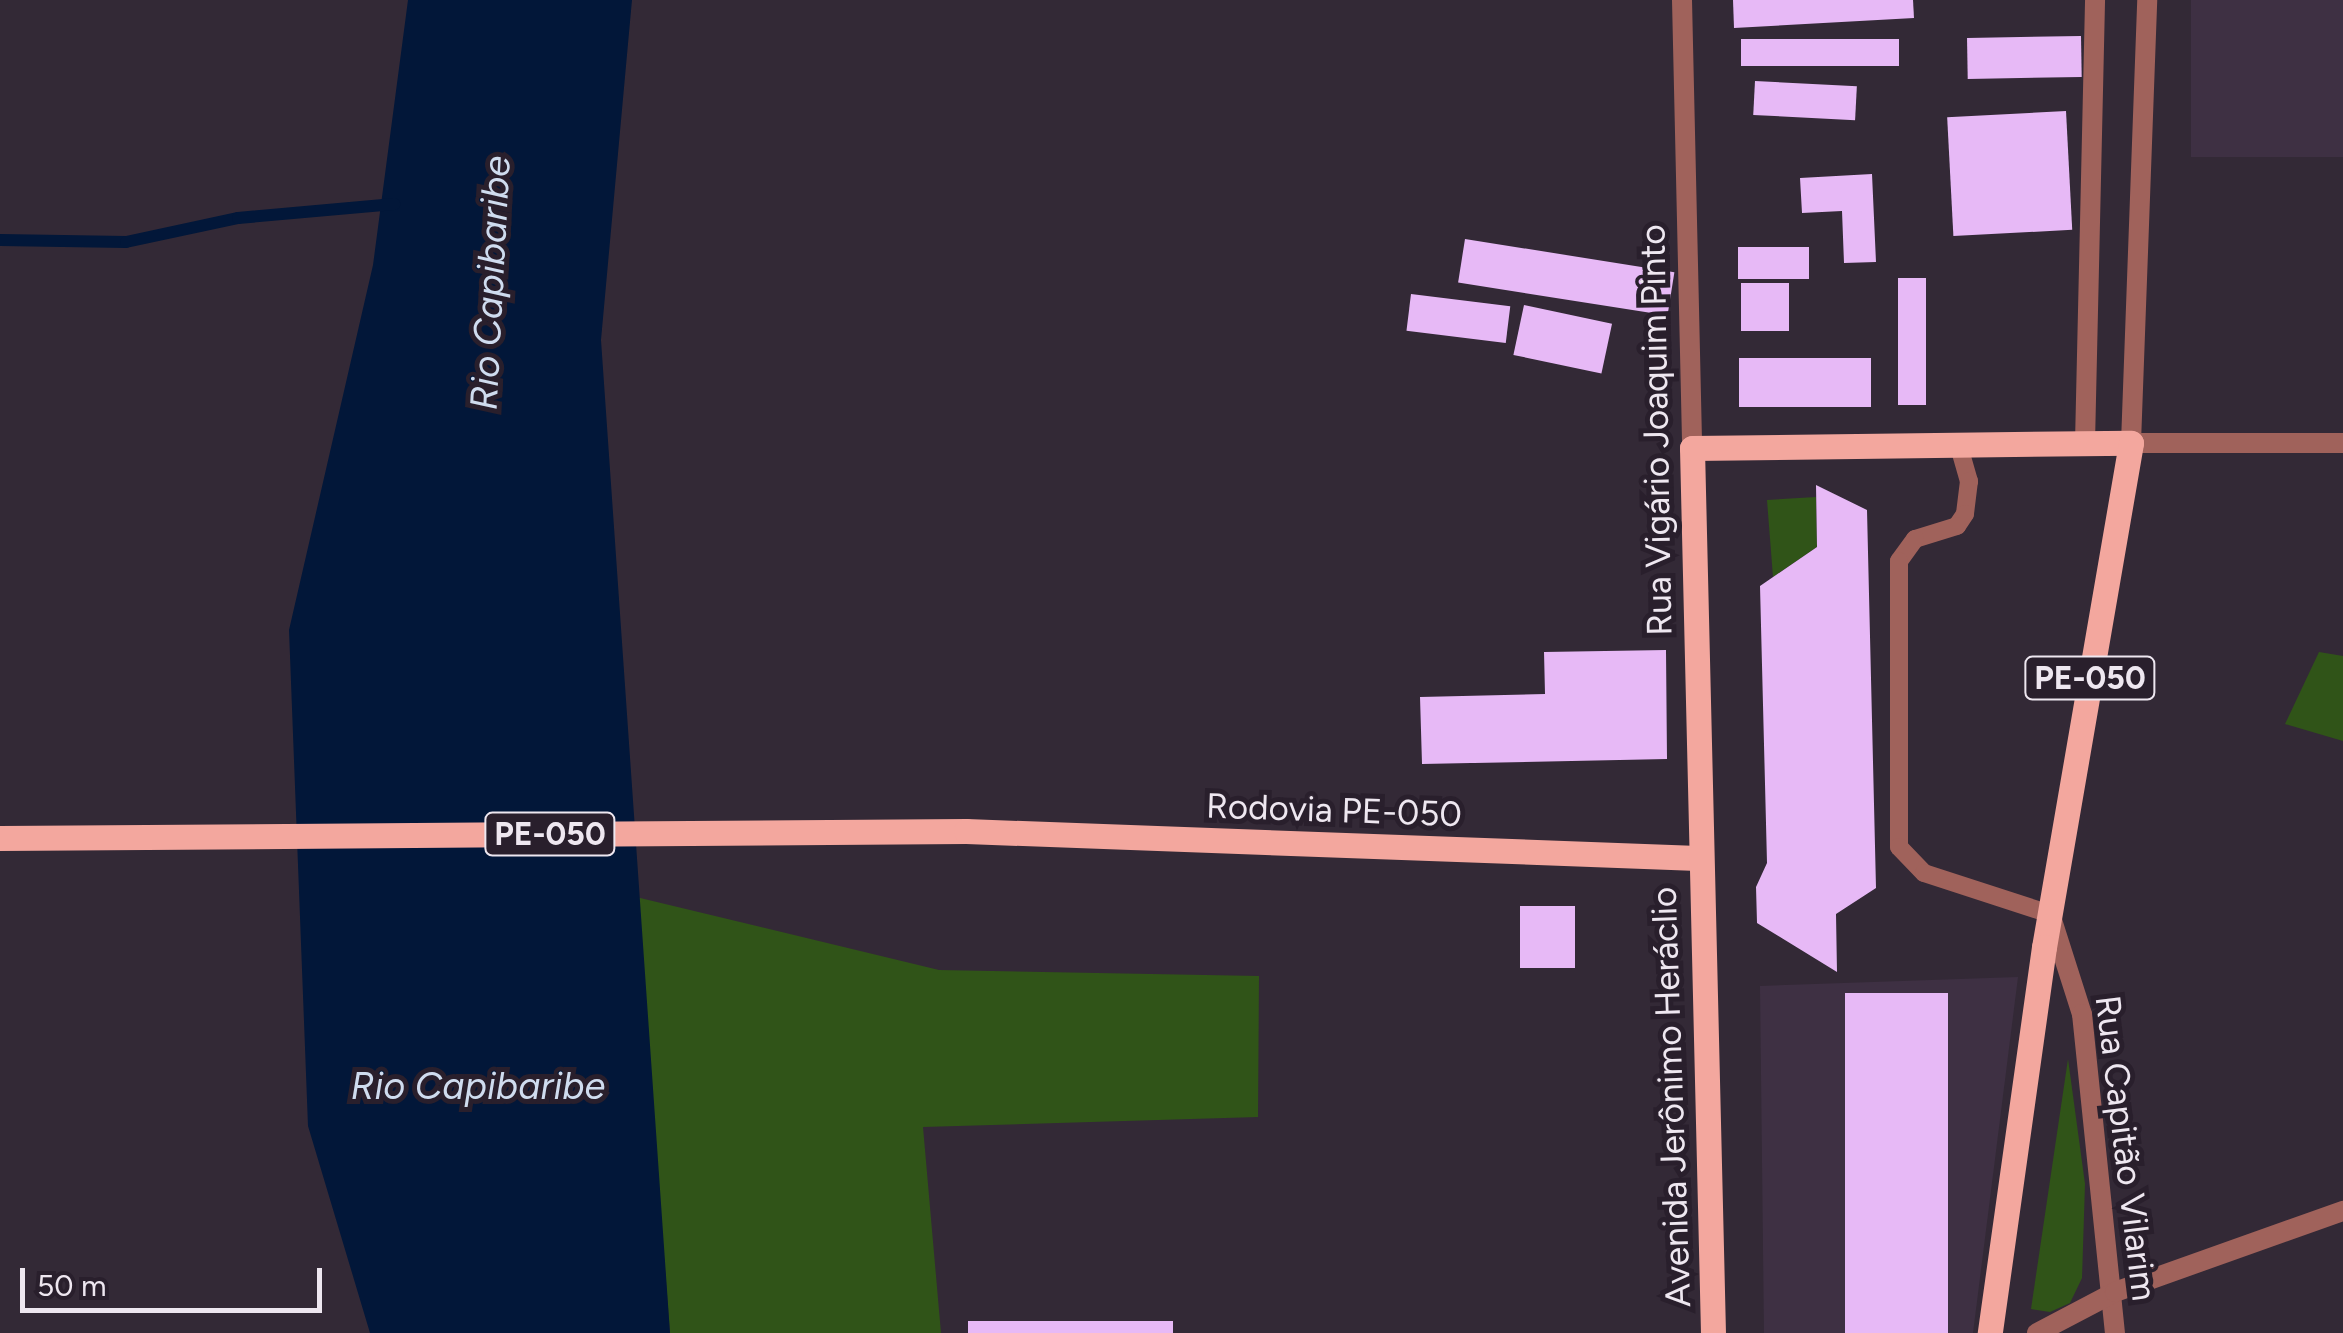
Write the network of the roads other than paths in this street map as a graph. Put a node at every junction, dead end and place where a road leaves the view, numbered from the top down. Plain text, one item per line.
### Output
1 (1682, 0) edge
2 (2094, 0) edge
3 (2147, 0) edge
4 (2130, 442) junction
5 (1958, 443) junction
6 (2085, 443) junction
7 (2343, 443) edge
8 (1692, 448) junction
9 (1, 836) edge
10 (1698, 858) junction
11 (2050, 914) junction
12 (2343, 1211) edge
13 (2116, 1292) junction
14 (1713, 1333) edge
15 (1990, 1333) edge
16 (2037, 1333) edge
17 (2114, 1333) edge

1 - 8 street, Rua Vigário Joaquim Pinto
2 - 6 street
3 - 4 street
4 - 6 main road
4 - 7 street
4 - 11 main road, PE-050
5 - 6 main road
5 - 8 main road
5 - 11 lane
8 - 10 main road, Rua Vigário Joaquim Pinto
9 - 10 main road, Rodovia PE-050 / PE-050
10 - 14 main road, Avenida Jerônimo Heráclio
11 - 13 street, Rua Capitão Vilarim
11 - 15 main road, PE-050
12 - 13 street
13 - 16 street
13 - 17 street, Rua Capitão Vilarim

